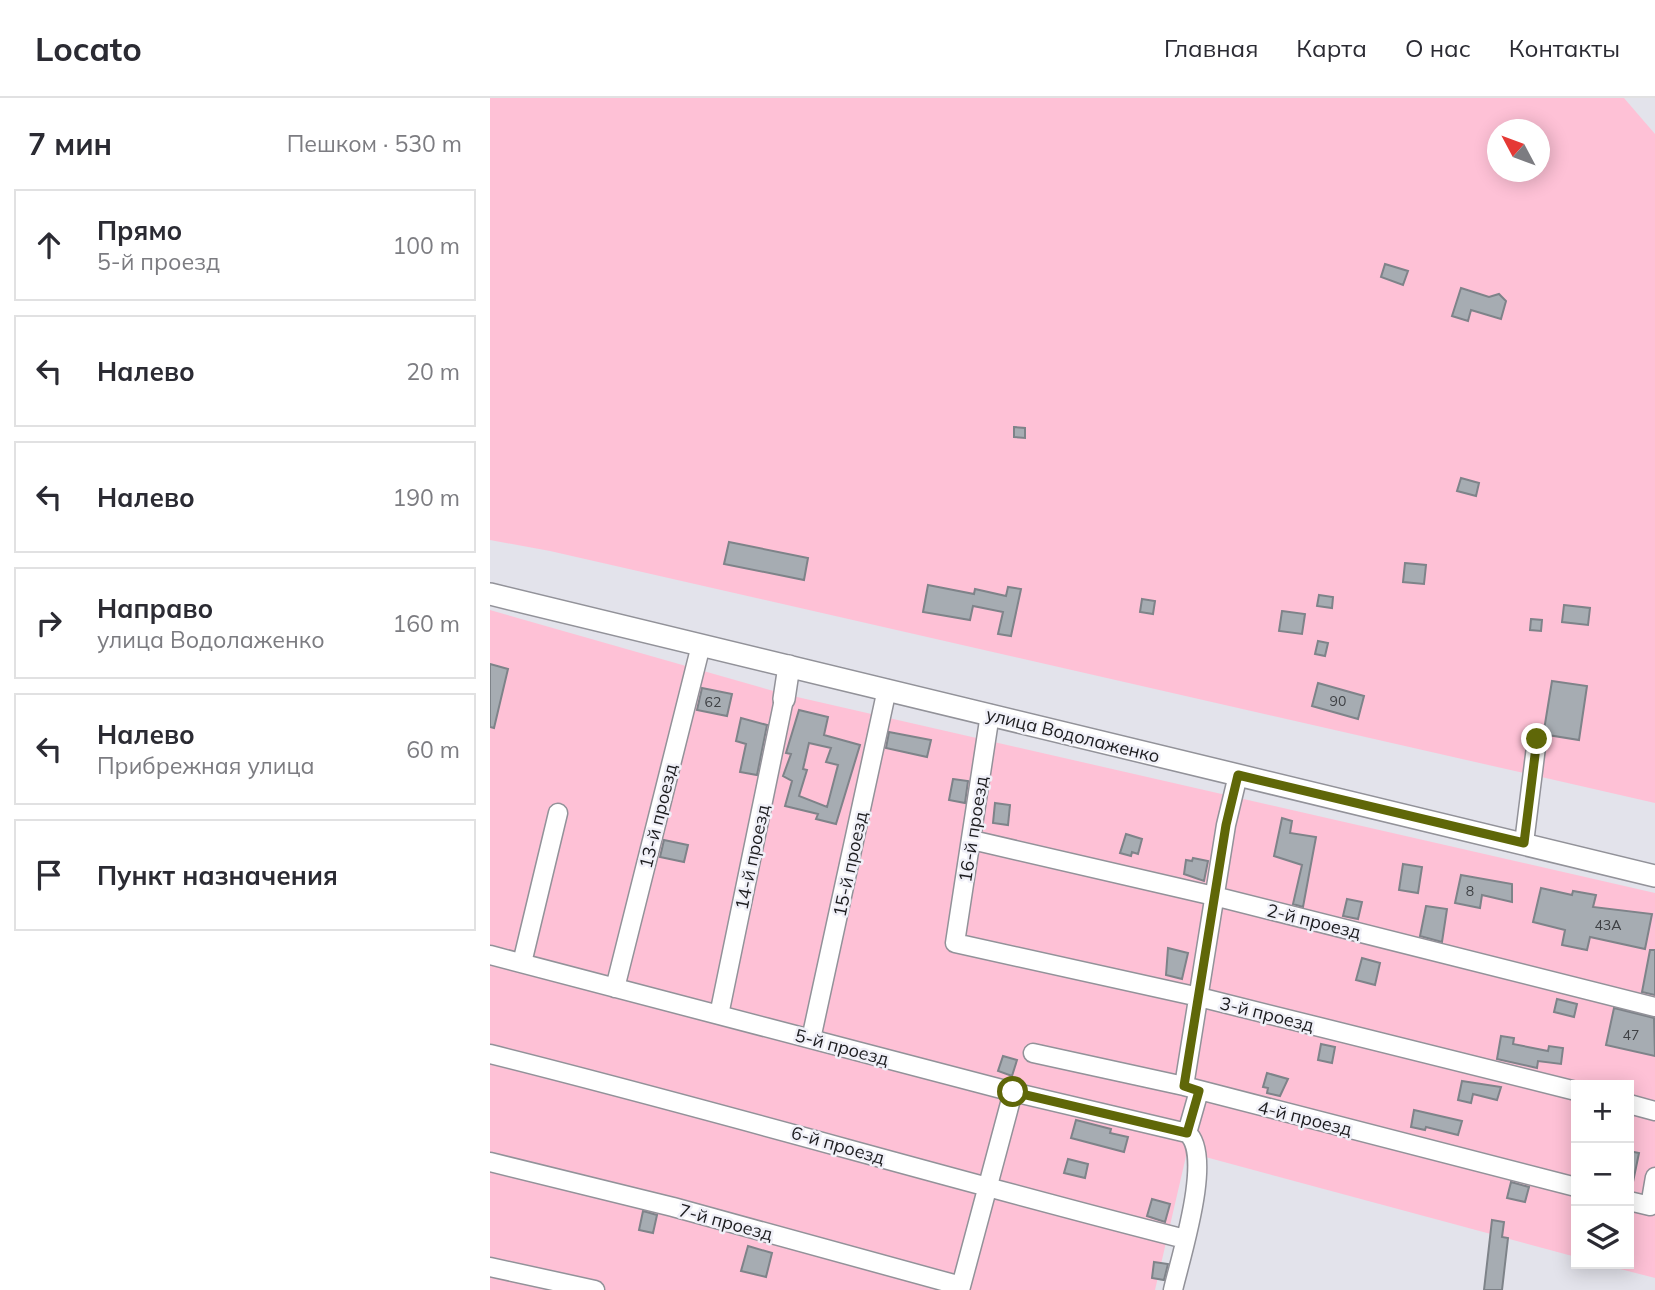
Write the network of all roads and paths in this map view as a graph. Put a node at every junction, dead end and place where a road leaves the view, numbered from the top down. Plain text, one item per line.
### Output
1 (490, 594) edge
2 (701, 645) junction
3 (789, 666) junction
4 (887, 690) junction
5 (784, 699) joint
6 (990, 715) junction
7 (1537, 739) dead end
8 (1238, 775) junction
9 (558, 813) dead end
10 (972, 840) junction
11 (1524, 843) junction
12 (1655, 876) edge
13 (1214, 896) junction
14 (955, 943) joint
15 (490, 955) edge
16 (522, 963) junction
17 (615, 988) junction
18 (1199, 997) junction
19 (1655, 1007) edge
20 (719, 1015) junction
21 (811, 1039) junction
22 (1033, 1053) dead end
23 (490, 1054) edge
24 (1191, 1088) junction
25 (1571, 1090) edge
26 (1013, 1092) junction
27 (1634, 1105) edge
28 (1655, 1111) edge
29 (1191, 1135) junction
30 (490, 1162) edge
31 (1655, 1177) edge
32 (1571, 1186) edge
33 (987, 1189) junction
34 (1634, 1202) edge
35 (1185, 1239) junction
36 (490, 1267) edge
37 (961, 1288) edge
38 (595, 1290) edge
39 (1173, 1290) edge

1 - 2 main road, улица Водолаженко
2 - 3 main road, улица Водолаженко
2 - 17 street, 13-й проезд
3 - 4 main road, улица Водолаженко
3 - 5 main road
4 - 6 main road, улица Водолаженко
4 - 21 street, 15-й проезд
5 - 20 street, 14-й проезд
6 - 8 main road, улица Водолаженко
6 - 10 street, 16-й проезд
7 - 11 street
8 - 11 main road, улица Водолаженко
8 - 13 street
9 - 16 street
10 - 13 street, 2-й проезд
10 - 14 street, 16-й проезд
11 - 12 main road, улица Водолаженко
13 - 18 street
13 - 19 street, 2-й проезд
14 - 18 street, 3-й проезд
15 - 16 street, 5-й проезд
16 - 17 street, 5-й проезд
17 - 20 street, 5-й проезд
18 - 24 street
18 - 25 street, 3-й проезд
20 - 21 street, 5-й проезд
21 - 26 street, 5-й проезд
22 - 24 street, 4-й проезд
23 - 33 street, 6-й проезд
24 - 29 street
24 - 32 street, 4-й проезд
26 - 29 street, 5-й проезд
26 - 33 street
27 - 28 street
29 - 35 street
30 - 37 street, 7-й проезд
31 - 34 street
33 - 35 street, 6-й проезд
33 - 37 street
35 - 39 street
36 - 38 street

